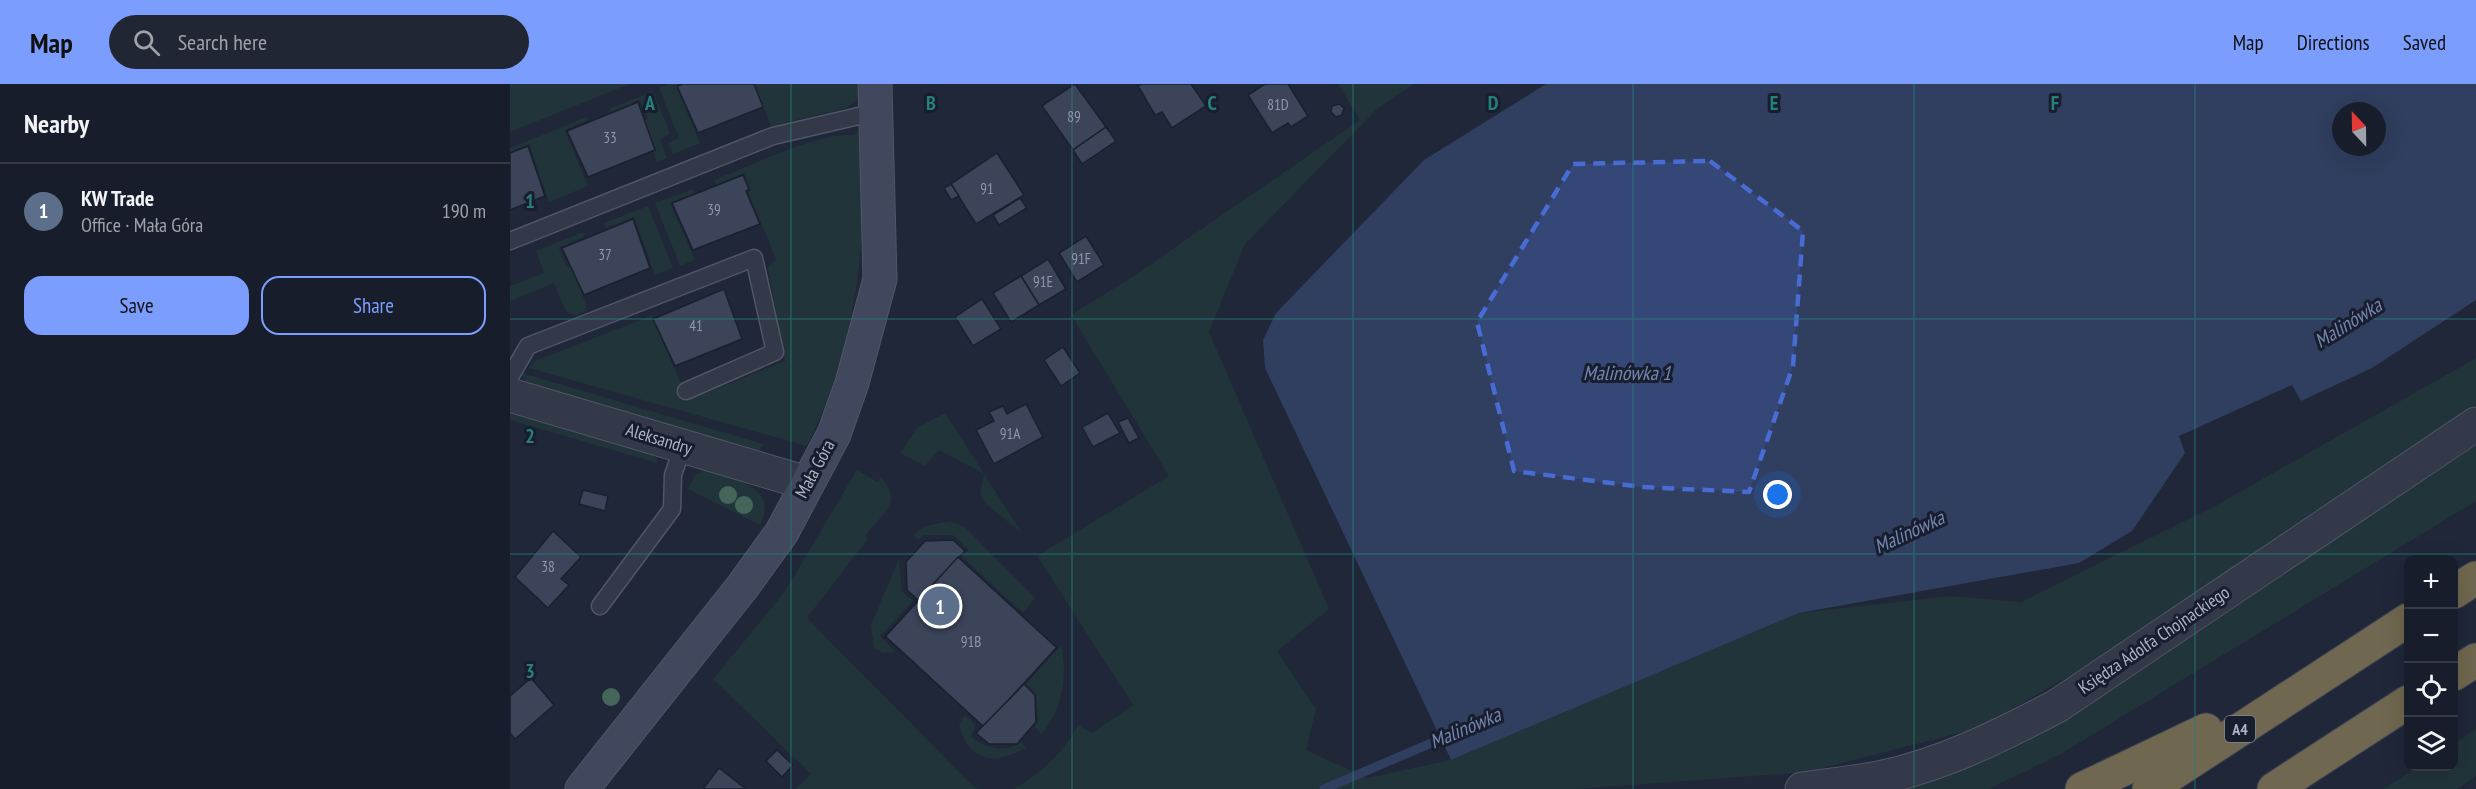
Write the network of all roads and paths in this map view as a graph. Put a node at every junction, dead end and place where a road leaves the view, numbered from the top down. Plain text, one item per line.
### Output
1 (875, 98) edge
2 (510, 241) edge
3 (510, 376) edge
4 (686, 391) dead end
5 (510, 395) edge
6 (2476, 424) edge
7 (683, 447) junction
8 (807, 483) junction
9 (2476, 578) edge
10 (2458, 589) edge
11 (600, 606) dead end
12 (2404, 623) edge
13 (2476, 660) edge
14 (2332, 669) junction
15 (2458, 671) edge
16 (2404, 705) edge
17 (582, 789) edge
18 (1802, 789) edge
19 (2082, 789) edge
20 (2149, 789) edge
21 (2274, 789) edge

1 - 2 lane
1 - 8 street, Mała Góra
3 - 4 lane
5 - 7 street, Aleksandry
6 - 18 street, Księdza Adolfa Chojnackiego
7 - 8 street, Aleksandry
7 - 11 lane
8 - 17 street, Mała Góra
9 - 10 highway
12 - 14 highway, A4
13 - 15 highway
14 - 19 highway
14 - 20 highway, A4
16 - 21 highway

